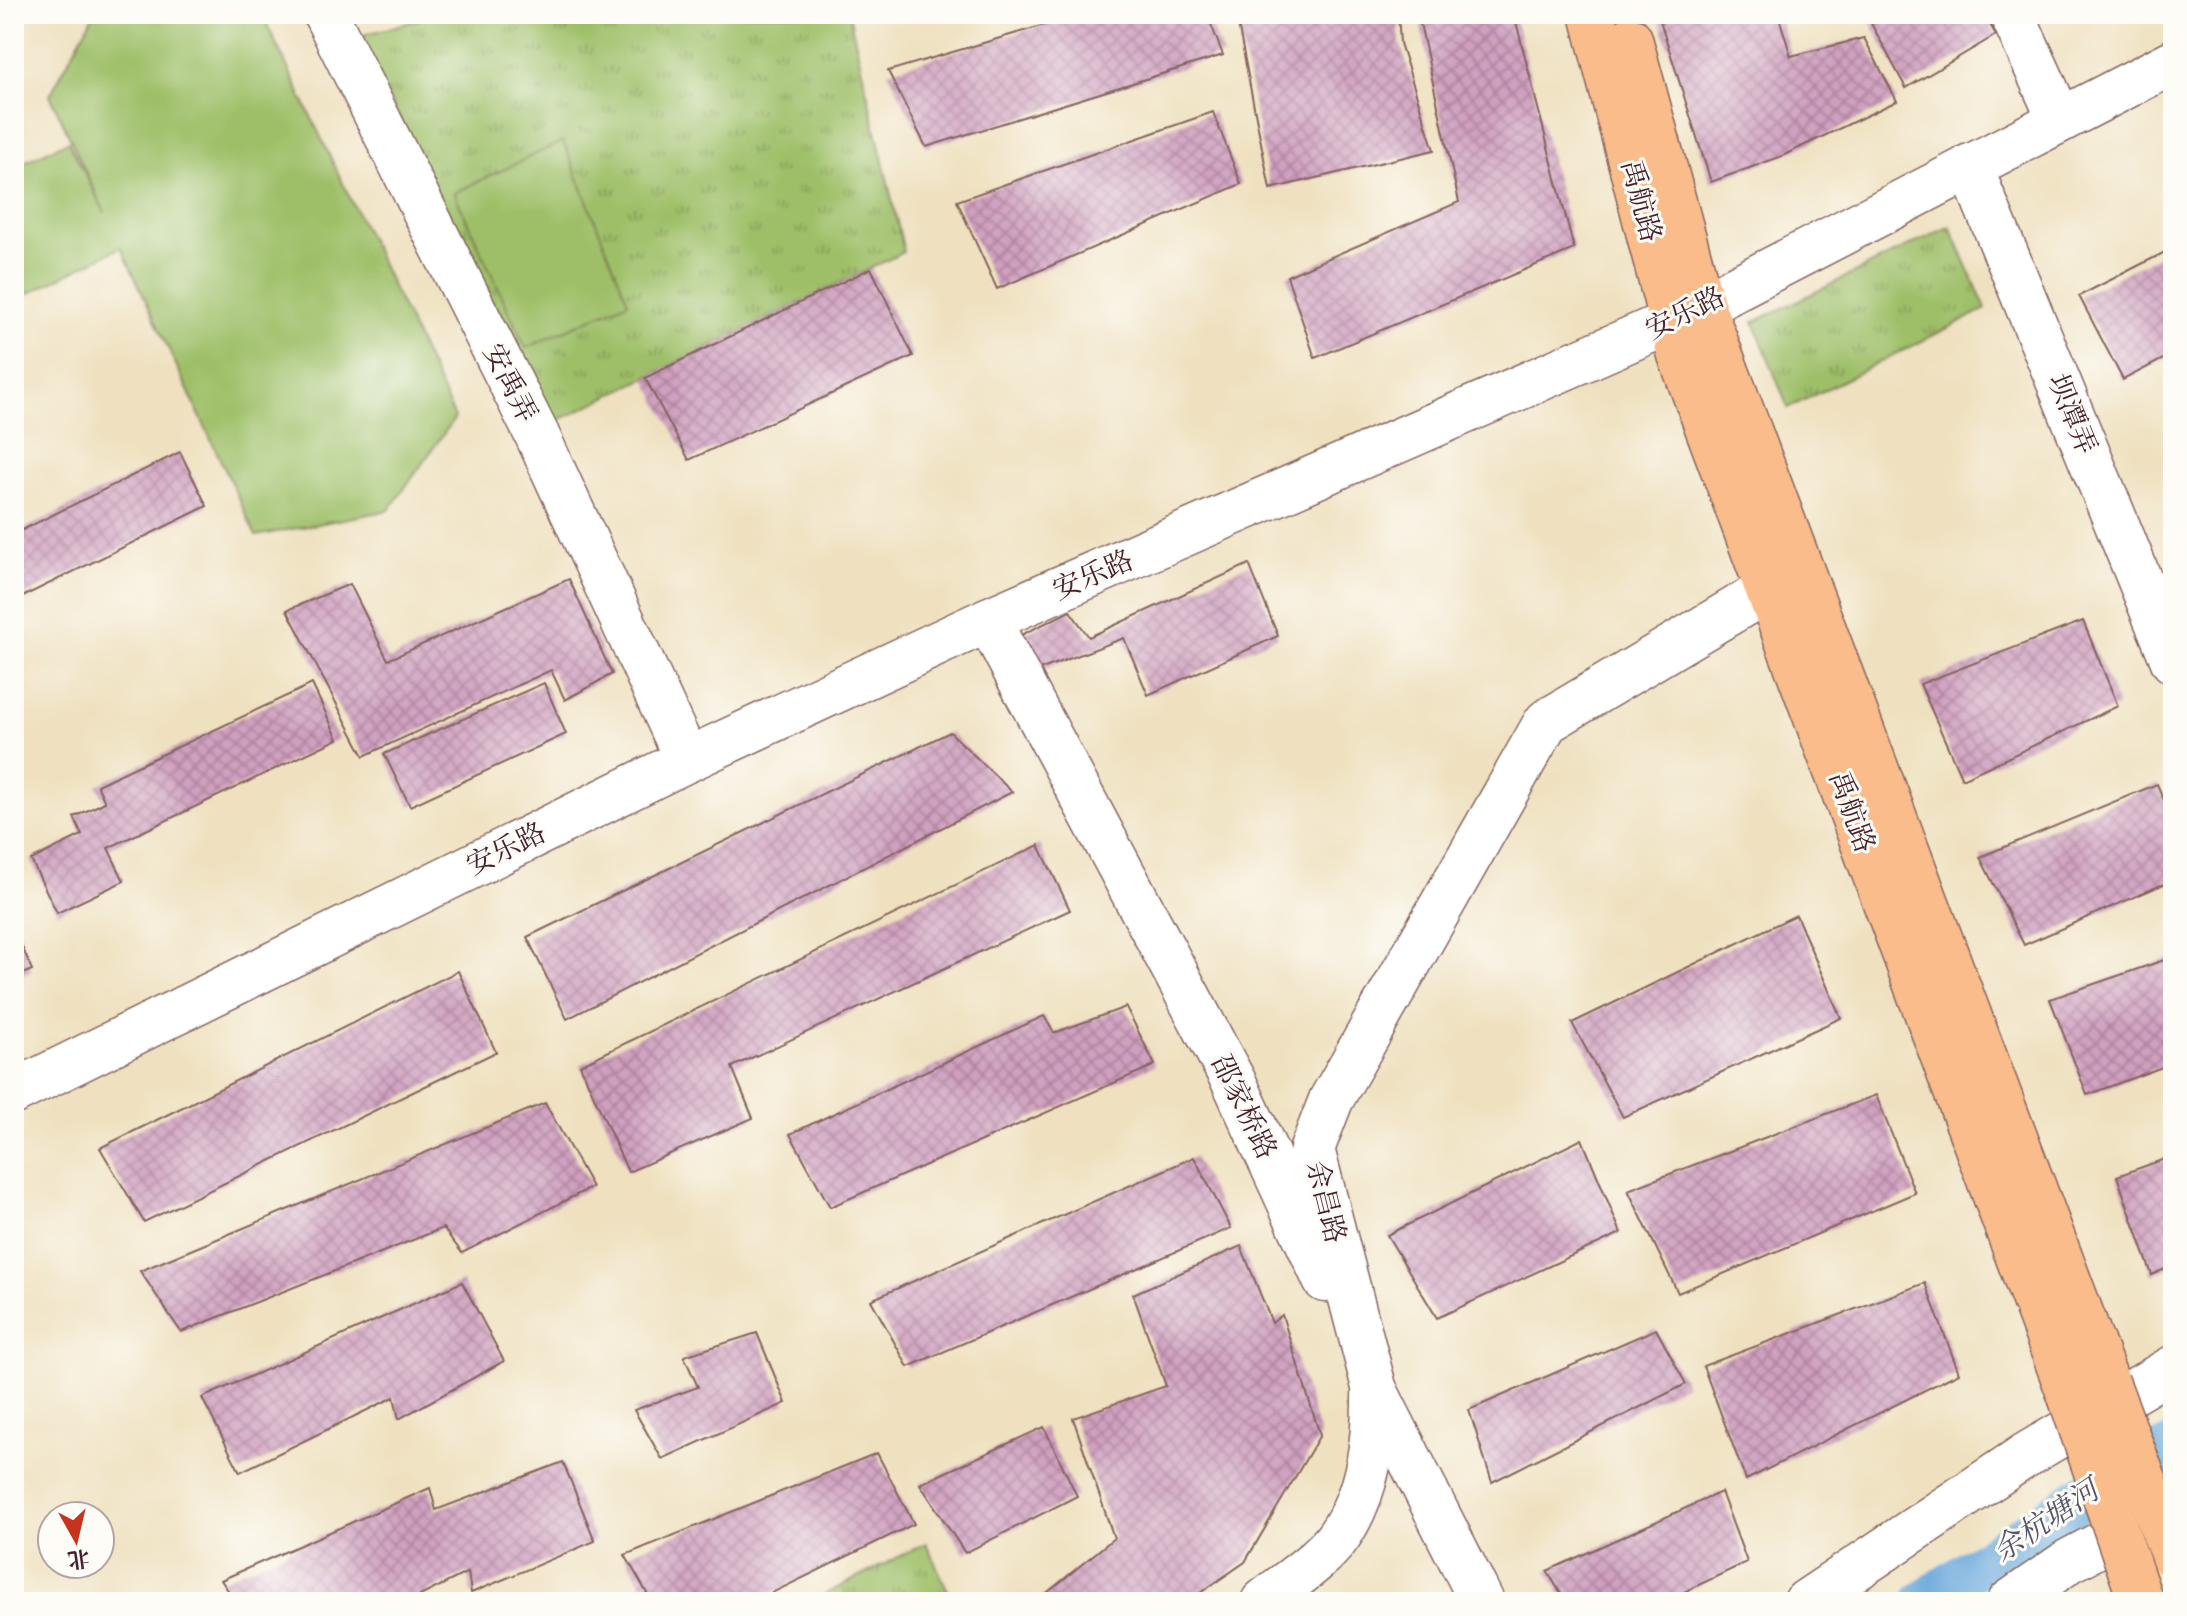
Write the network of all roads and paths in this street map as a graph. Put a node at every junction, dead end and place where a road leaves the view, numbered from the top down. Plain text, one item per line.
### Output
1 (331, 14) edge
2 (1592, 14) edge
3 (1623, 14) edge
4 (2012, 14) edge
5 (2173, 62) edge
6 (2060, 120) junction
7 (1970, 166) junction
8 (1687, 313) junction
9 (1769, 589) junction
10 (988, 620) junction
11 (2173, 661) edge
12 (687, 760) junction
13 (14, 1092) edge
14 (2173, 1368) edge
15 (1374, 1387) junction
16 (2089, 1389) junction
17 (2173, 1505) edge
18 (2173, 1556) edge
19 (1263, 1602) edge
20 (1482, 1602) edge
21 (1806, 1602) edge
22 (2010, 1602) edge
23 (2141, 1602) edge

1 - 12 street, 安禹弄
2 - 8 main road, 禹航路
3 - 8 main road, 禹航路
4 - 6 street
5 - 6 street, 安乐路
6 - 7 street, 安乐路
7 - 8 street, 安乐路
7 - 11 street, 坝潭弄
8 - 9 main road, 禹航路
8 - 10 street, 安乐路
8 - 16 main road, 禹航路
9 - 15 street, 余昌路
9 - 16 main road, 禹航路
10 - 12 street, 安乐路
10 - 15 street, 邵家桥路
12 - 13 street, 安乐路
14 - 21 street
15 - 19 street, 余昌路
15 - 20 street, 邵家桥路
16 - 18 main road, bridge
16 - 23 main road, 禹航路, bridge
17 - 22 street

